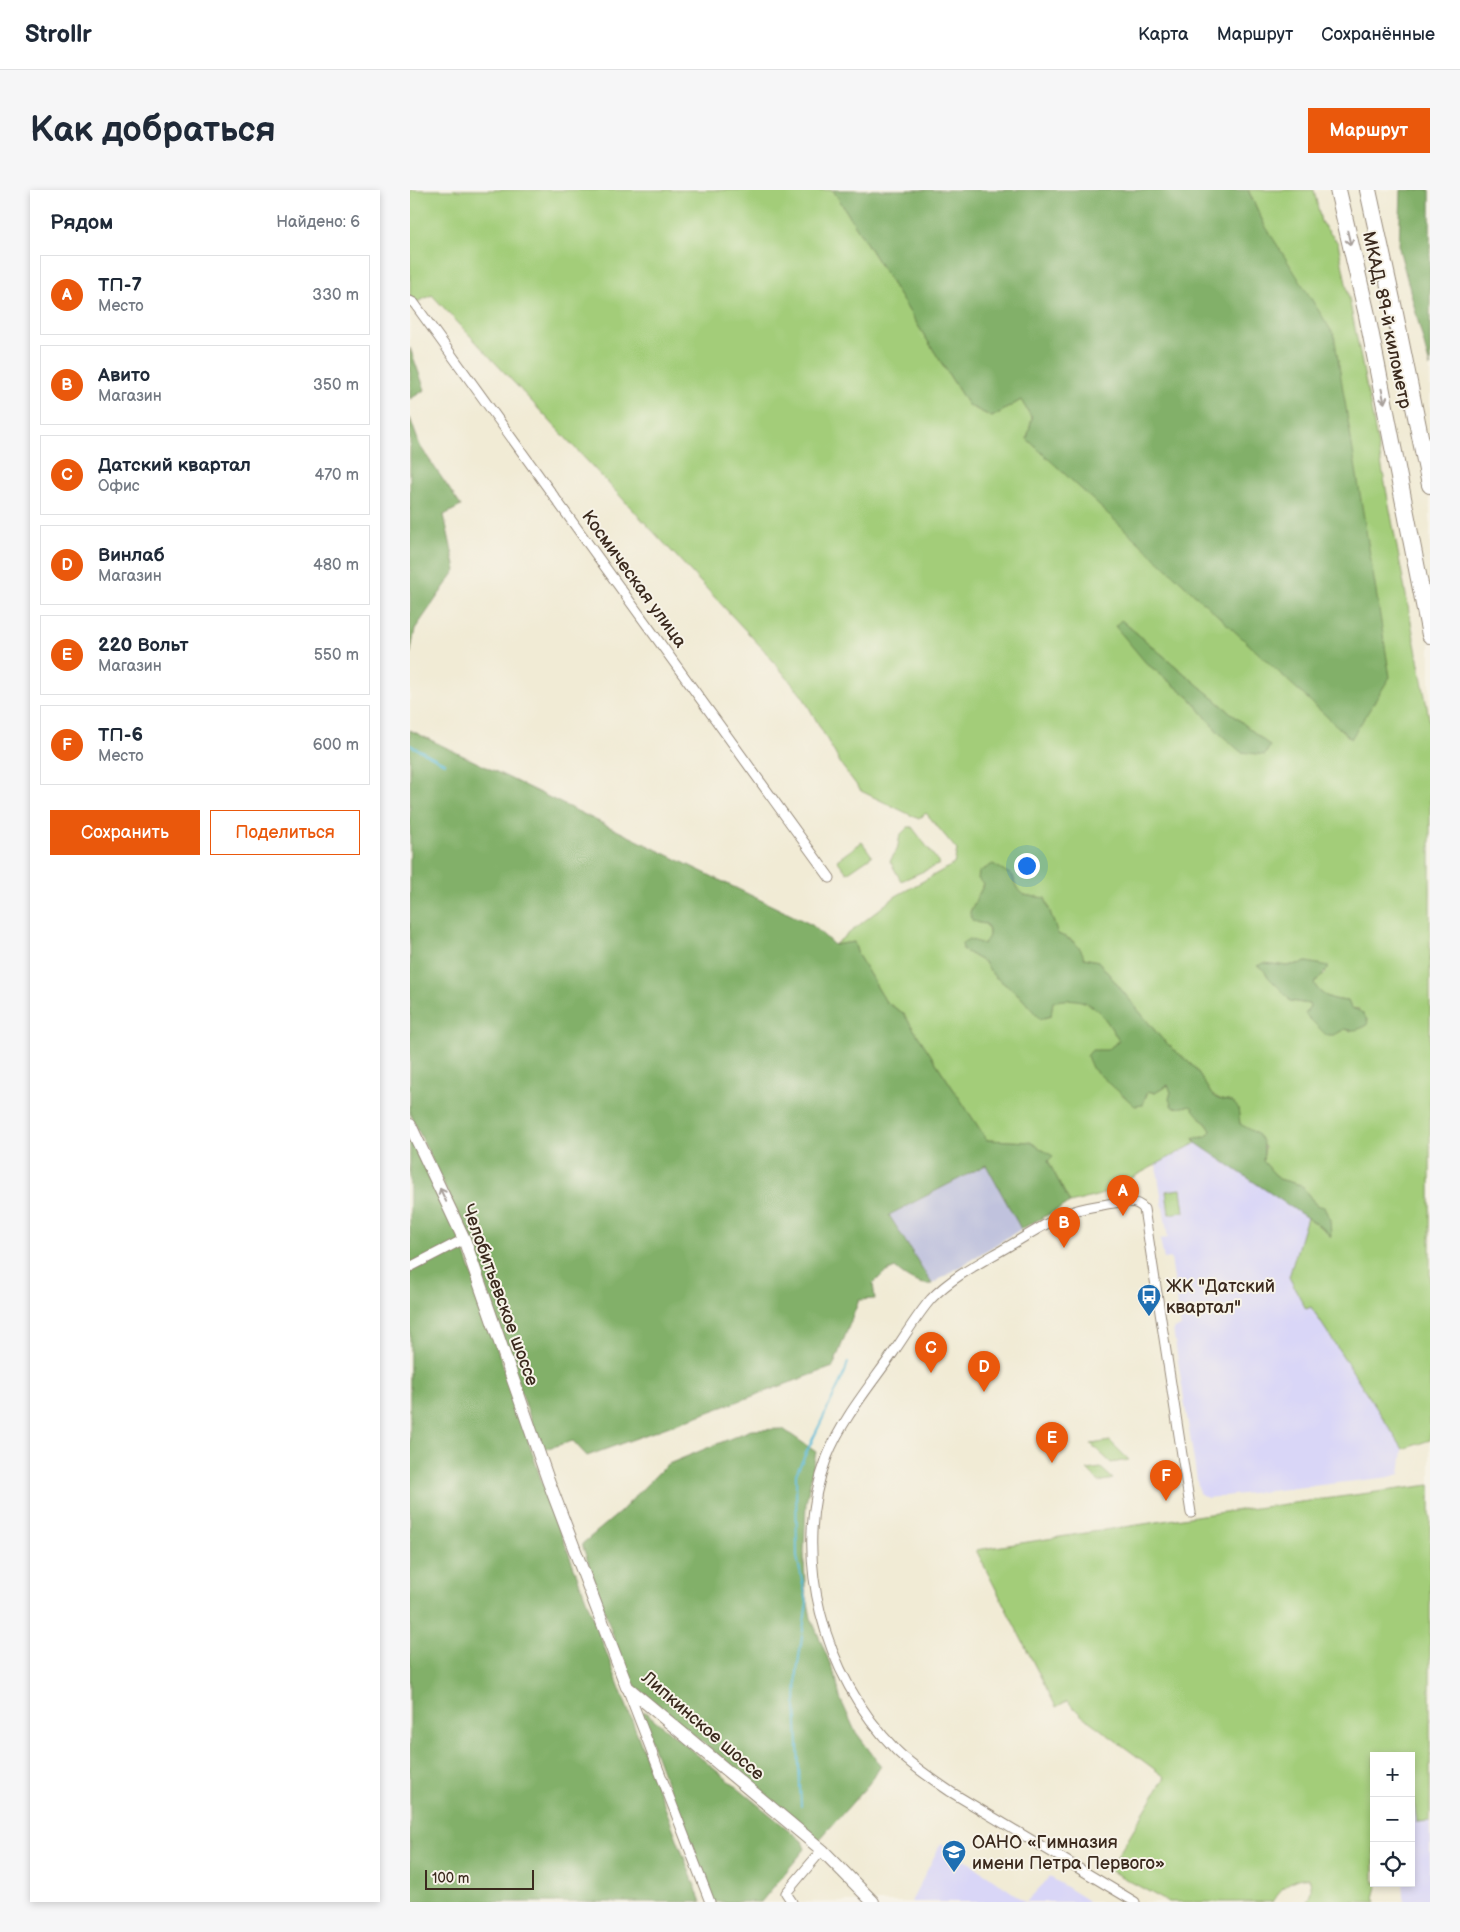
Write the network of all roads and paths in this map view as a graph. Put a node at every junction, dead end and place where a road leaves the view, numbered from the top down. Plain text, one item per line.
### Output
1 (1338, 190) edge
2 (1368, 190) edge
3 (411, 300) edge
4 (1430, 485) edge
5 (1430, 635) edge
6 (830, 878) dead end
7 (410, 1125) edge
8 (464, 1239) junction
9 (410, 1267) edge
10 (548, 1480) joint
11 (1191, 1513) dead end
12 (627, 1687) junction
13 (822, 1850) junction
14 (710, 1902) edge
15 (792, 1902) edge
16 (873, 1902) edge
17 (1135, 1902) edge

1 -> 5 highway, МКАД, 89-й километр
2 - 4 highway, МКАД, 89-й километр
3 - 6 street, Космическая улица
8 -> 7 street, Челобитьевское шоссе
8 - 9 street
8 - 10 street, Челобитьевское шоссе
10 - 12 street, Липкинское шоссе
11 - 17 street
12 - 13 street, Липкинское шоссе
12 - 14 street
13 - 15 street
13 - 16 street, Липкинское шоссе

